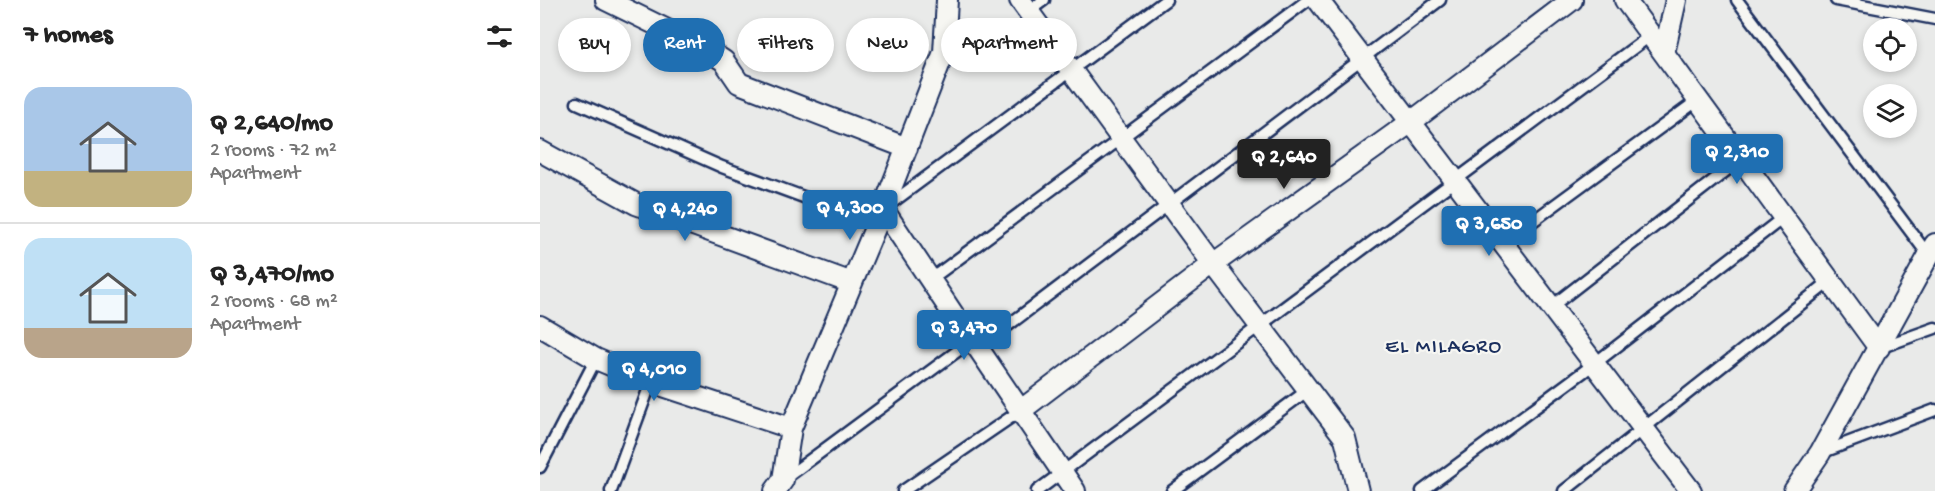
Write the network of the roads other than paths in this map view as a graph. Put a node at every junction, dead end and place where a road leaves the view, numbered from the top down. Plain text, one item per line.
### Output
1 (606, 0) edge
2 (947, 0) edge
3 (1166, 0) edge
4 (1308, 0) edge
5 (1318, 0) edge
6 (1440, 0) edge
7 (1572, 0) edge
8 (1625, 0) edge
9 (1676, 0) edge
10 (1737, 0) edge
11 (1836, 0) edge
12 (1031, 4) edge
13 (1040, 18) edge
14 (1935, 19) edge
15 (1651, 35) junction
16 (1664, 53) junction
17 (1363, 58) junction
18 (1077, 66) edge
19 (1069, 72) edge
20 (1073, 72) edge
21 (1698, 100) junction
22 (577, 103) dead end
23 (1410, 122) junction
24 (1122, 137) junction
25 (907, 148) junction
26 (540, 151) edge
27 (1741, 159) junction
28 (1455, 181) junction
29 (1170, 203) junction
30 (880, 217) junction
31 (1784, 218) junction
32 (1503, 243) junction
33 (1933, 251) edge
34 (1213, 264) junction
35 (931, 279) junction
36 (1830, 281) junction
37 (852, 283) junction
38 (1551, 307) junction
39 (540, 326) edge
40 (1260, 327) junction
41 (1935, 328) edge
42 (974, 345) junction
43 (1879, 348) junction
44 (597, 359) junction
45 (1594, 364) junction
46 (651, 382) junction
47 (1308, 390) junction
48 (1935, 410) edge
49 (1020, 411) junction
50 (791, 428) junction
51 (1643, 428) junction
52 (1820, 453) junction
53 (540, 467) edge
54 (1062, 473) junction
55 (783, 487) edge
56 (610, 491) edge
57 (903, 491) edge
58 (1037, 491) edge
59 (1075, 491) edge
60 (1172, 491) edge
61 (1358, 491) edge
62 (1422, 491) edge
63 (1564, 491) edge
64 (1691, 491) edge
65 (1794, 491) edge

1 - 25 street
2 - 25 street
3 - 18 lane
4 - 24 lane
5 - 17 street
6 - 17 lane
7 - 23 street
8 - 15 street
9 - 16 street
10 - 33 lane
11 - 14 lane
12 - 13 street
15 - 16 street
15 - 28 lane
16 - 21 street
17 - 23 street
17 - 29 lane
19 - 30 lane
20 - 24 street
21 - 27 street
21 - 32 lane
22 - 30 lane
23 - 28 street
23 - 34 street
24 - 29 street
24 - 35 lane
25 - 30 street
26 - 37 street
27 - 31 street
27 - 38 lane
28 - 32 street
28 - 40 lane
29 - 34 street
29 - 42 lane
30 - 35 street
30 - 37 street
31 - 36 street
31 - 45 lane
32 - 38 street
33 - 43 street
34 - 40 street
34 - 49 street
35 - 42 street
36 - 43 street
36 - 51 lane
37 - 50 street
38 - 45 street
39 - 44 street
40 - 47 street
40 - 54 lane
41 - 43 lane
42 - 49 street
42 - 55 lane
43 - 52 street
44 - 46 street
44 - 53 lane
45 - 51 street
45 - 62 lane
46 - 50 street
46 - 56 lane
47 - 60 lane
47 - 61 street
48 - 52 lane
49 - 54 street
49 - 57 lane
50 - 55 street
51 - 63 lane
51 - 64 street
52 - 65 street
54 - 58 lane
54 - 59 street

